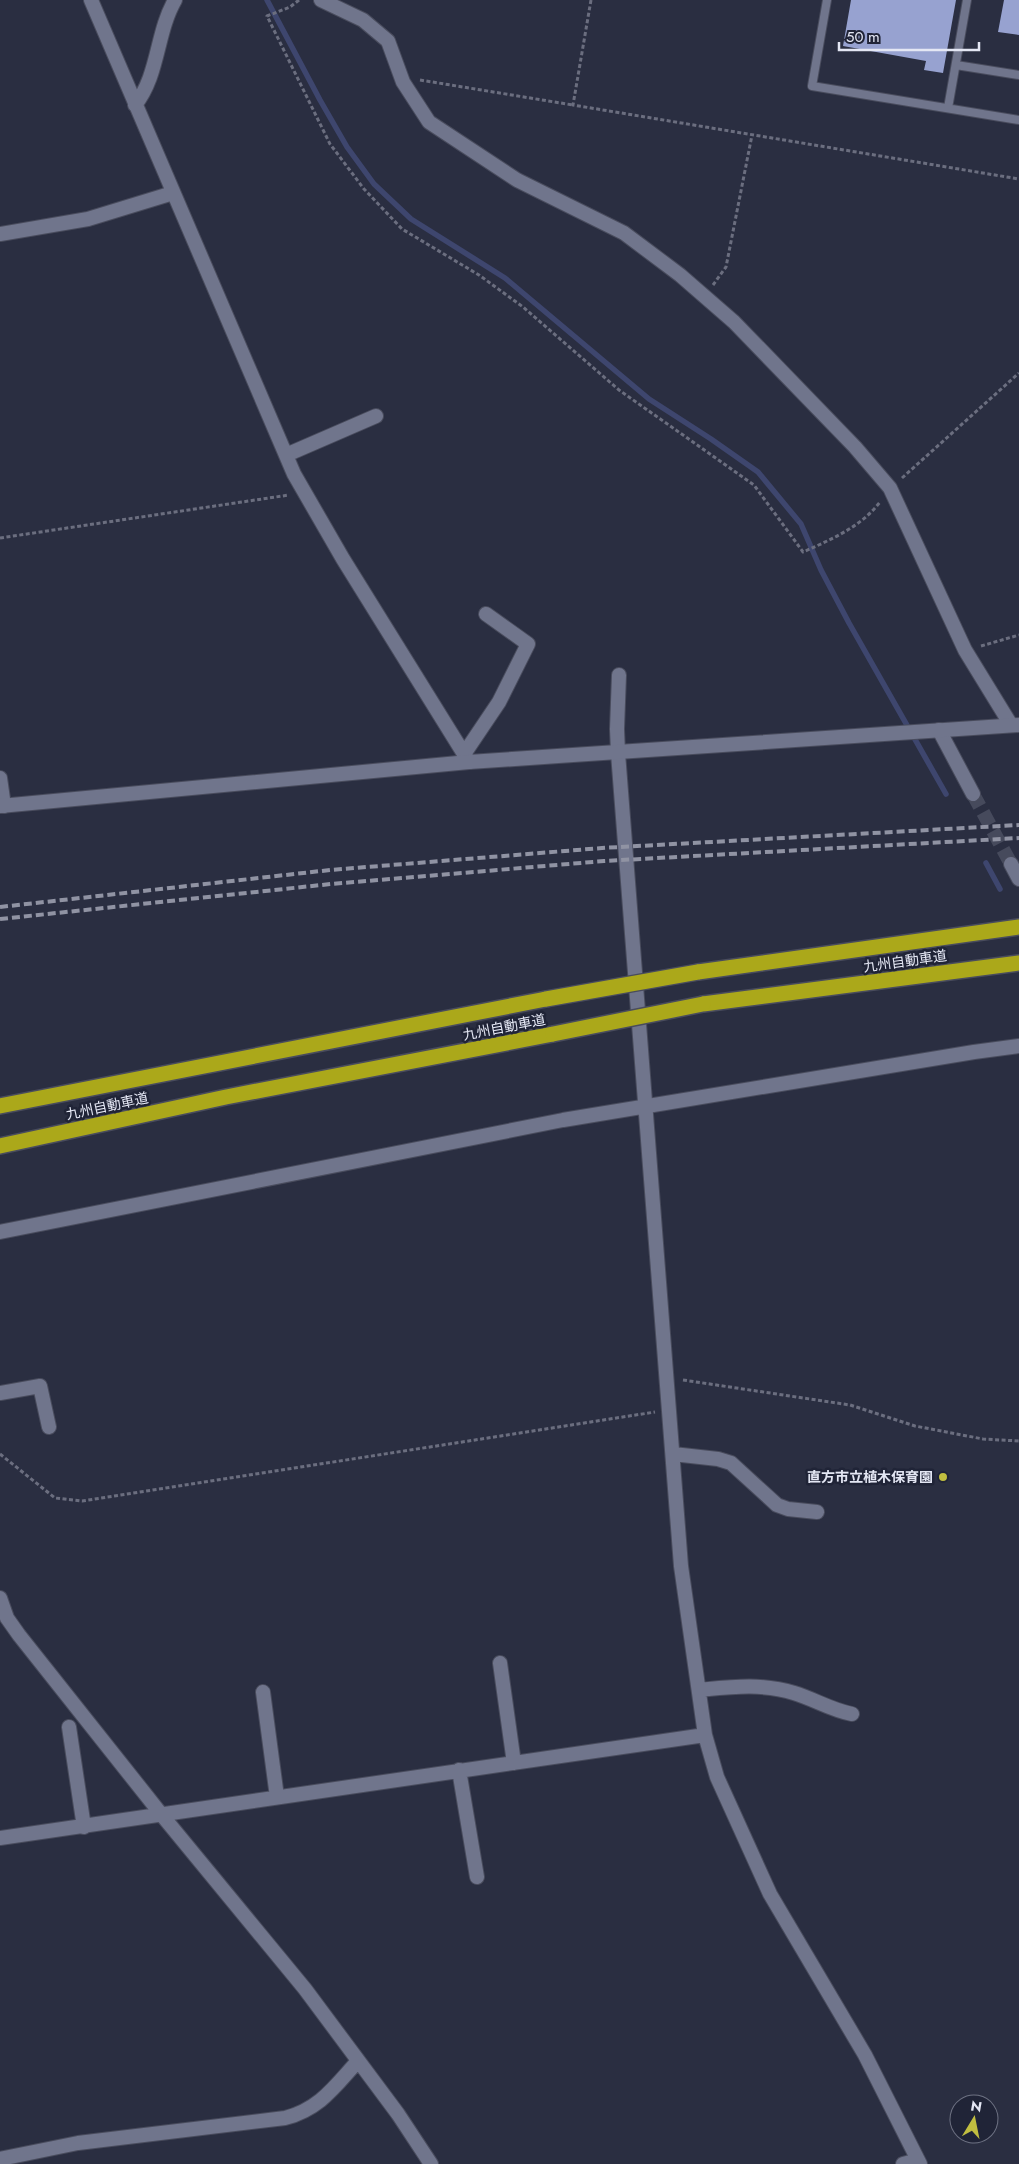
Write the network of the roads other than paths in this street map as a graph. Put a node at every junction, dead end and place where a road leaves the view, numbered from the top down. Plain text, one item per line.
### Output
1 (91, 0) edge
2 (175, 0) edge
3 (321, 0) edge
4 (827, 0) edge
5 (967, 0) edge
6 (956, 65) junction
7 (1019, 75) edge
8 (135, 106) junction
9 (948, 108) junction
10 (1019, 120) edge
11 (173, 193) junction
12 (0, 234) edge
13 (376, 416) dead end
14 (286, 455) junction
15 (486, 614) dead end
16 (618, 675) dead end
17 (1015, 725) edge
18 (934, 731) junction
19 (618, 753) junction
20 (467, 758) junction
21 (0, 778) edge
22 (973, 794) tunnel mouth
23 (2, 806) edge
24 (1011, 864) tunnel mouth
25 (1019, 879) edge
26 (1019, 927) edge
27 (1019, 963) edge
28 (1019, 1046) edge
29 (0, 1106) edge
30 (644, 1106) junction
31 (0, 1146) edge
32 (0, 1232) edge
33 (0, 1393) edge
34 (49, 1427) dead end
35 (673, 1454) junction
36 (817, 1512) dead end
37 (0, 1598) edge
38 (500, 1663) dead end
39 (699, 1690) junction
40 (263, 1692) dead end
41 (852, 1714) dead end
42 (68, 1727) dead end
43 (705, 1735) junction
44 (514, 1762) junction
45 (459, 1770) junction
46 (277, 1797) junction
47 (161, 1814) junction
48 (84, 1827) junction
49 (0, 1838) edge
50 (477, 1877) dead end
51 (358, 2061) junction
52 (0, 2159) edge
53 (919, 2162) edge
54 (431, 2164) edge
55 (903, 2164) edge

1 - 8 street
2 - 8 street
3 - 17 street
4 - 9 lane
5 - 6 lane
6 - 7 lane
6 - 9 lane
8 - 11 street
9 - 10 lane
11 - 12 street
11 - 14 street
13 - 14 street
14 - 20 street
15 - 20 street
16 - 19 street
17 - 18 street
18 - 19 street
18 - 22 street
19 - 20 street
19 - 30 street
20 - 23 street
21 - 23 street
24 - 25 street
26 - 29 highway, 九州自動車道, bridge
27 - 31 highway, 九州自動車道, bridge
28 - 30 street
30 - 32 street
30 - 35 street
33 - 34 street
35 - 36 street
35 - 39 street
37 - 47 street
38 - 44 street
39 - 41 street
39 - 43 street
40 - 46 street
42 - 48 street
43 - 44 street
43 - 53 street
44 - 45 street
45 - 46 street
45 - 50 street
46 - 47 street
47 - 48 street
47 - 51 street
48 - 49 street
51 - 52 street
51 - 54 street
53 - 55 street

